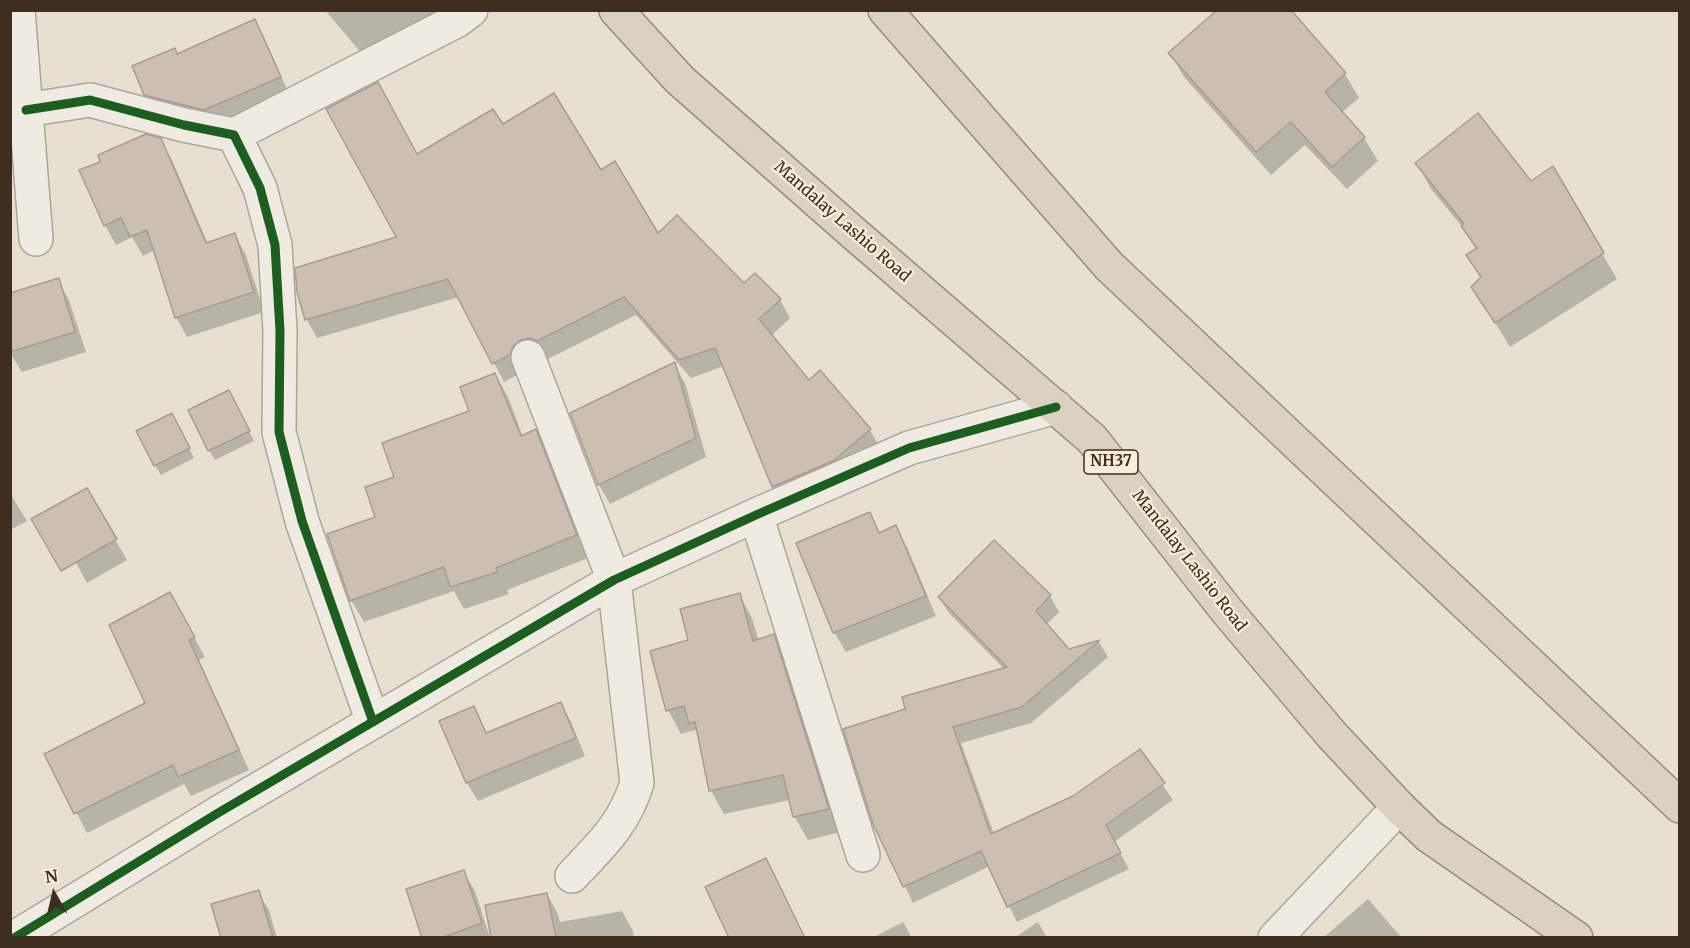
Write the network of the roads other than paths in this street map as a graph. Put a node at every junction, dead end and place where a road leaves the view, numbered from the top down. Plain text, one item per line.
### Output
1 (18, 10) edge
2 (471, 10) edge
3 (616, 10) edge
4 (885, 10) edge
5 (26, 110) junction
6 (234, 135) junction
7 (36, 239) dead end
8 (528, 357) dead end
9 (1056, 407) junction
10 (756, 515) junction
11 (614, 580) junction
12 (373, 722) junction
13 (1680, 806) edge
14 (1399, 807) junction
15 (863, 855) dead end
16 (572, 876) dead end
17 (14, 938) edge
18 (1275, 938) edge
19 (1576, 938) edge

1 - 5 street
2 - 6 street
3 - 9 highway, Mandalay Lashio Road / NH37
4 - 13 highway
5 - 6 street
5 - 7 street
6 - 12 street
8 - 11 street
9 - 10 street
9 - 14 highway, Mandalay Lashio Road / NH37
10 - 11 street
10 - 15 street
11 - 12 street
11 - 16 street
12 - 17 street
14 - 18 street
14 - 19 highway, Mandalay Lashio Road / NH37

